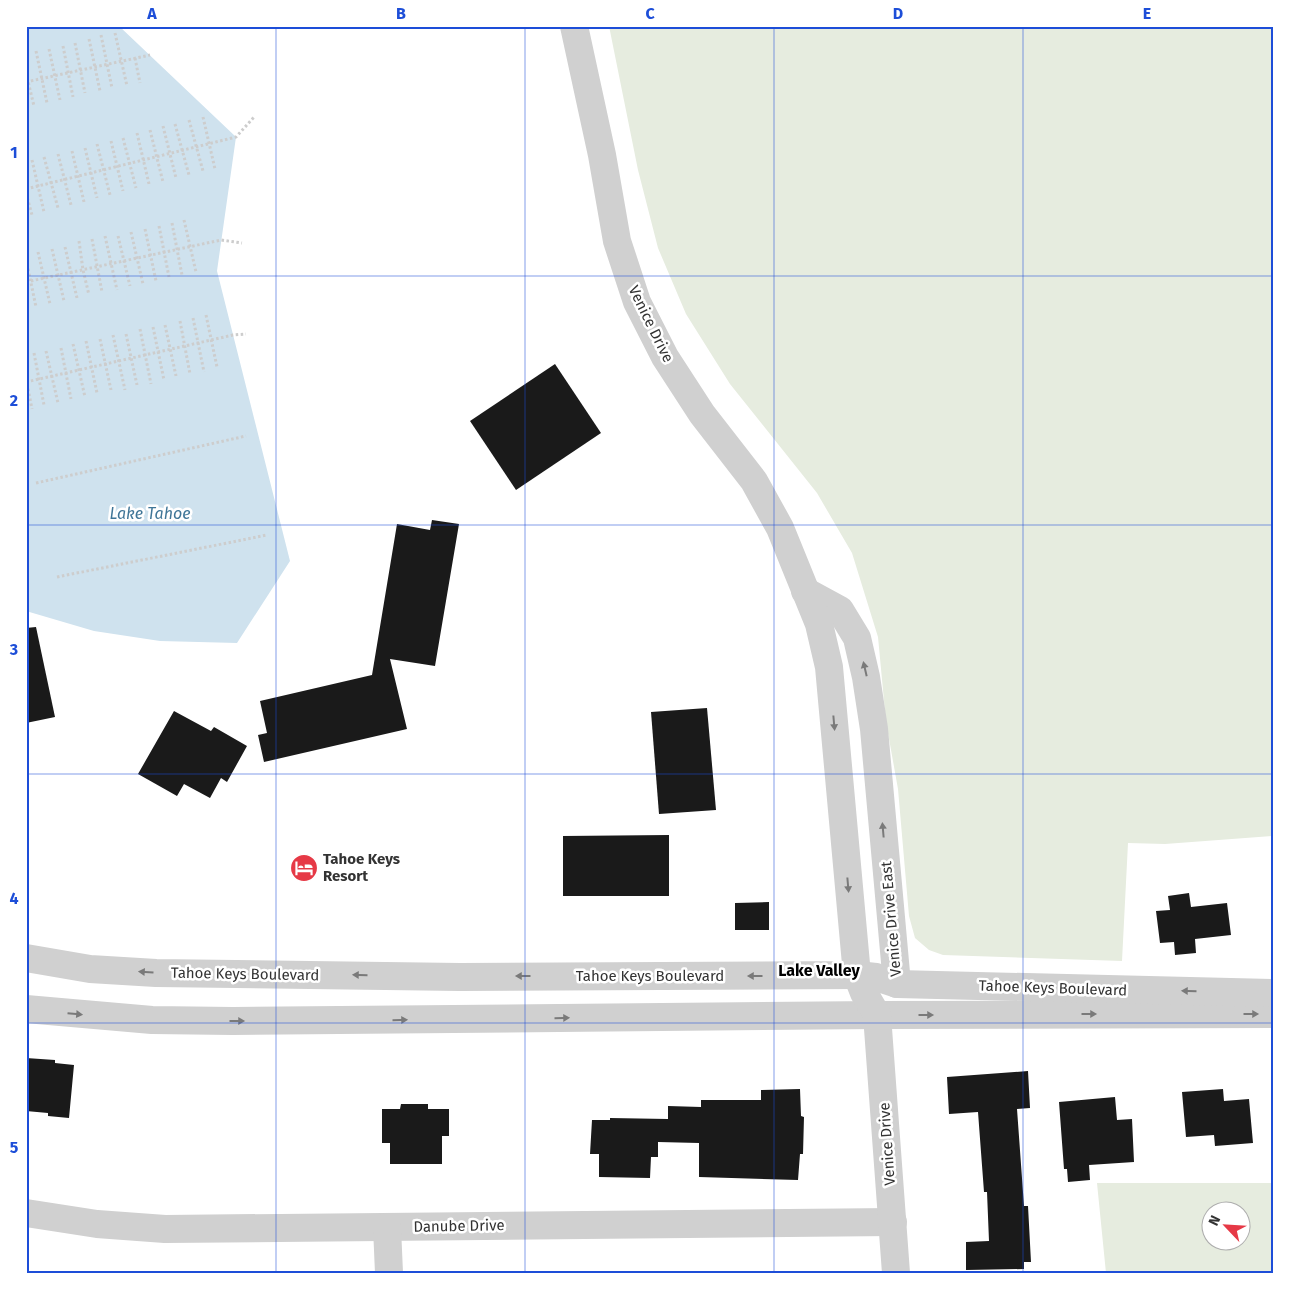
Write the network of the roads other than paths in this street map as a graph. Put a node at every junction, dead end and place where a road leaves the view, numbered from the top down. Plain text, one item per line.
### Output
1 (574, 26) edge
2 (805, 590) junction
3 (26, 958) edge
4 (857, 975) junction
5 (897, 984) junction
6 (1273, 993) edge
7 (26, 1009) edge
8 (1273, 1014) edge
9 (877, 1015) junction
10 (26, 1213) edge
11 (893, 1222) junction
12 (387, 1227) junction
13 (390, 1273) edge
14 (896, 1273) edge

1 - 2 street, Venice Drive
2 -> 4 street
5 -> 2 street, Venice Drive East
4 -> 3 street, Tahoe Keys Boulevard
4 - 5 street, Tahoe Keys Boulevard
4 - 9 street
6 -> 5 street, Tahoe Keys Boulevard
5 - 9 street, Venice Drive East
7 -> 9 street, Tahoe Keys Boulevard
9 -> 8 street, Tahoe Keys Boulevard
9 - 11 street, Venice Drive
10 - 12 street, Danube Drive
11 - 12 street, Danube Drive
11 - 14 street, Venice Drive
12 - 13 street

